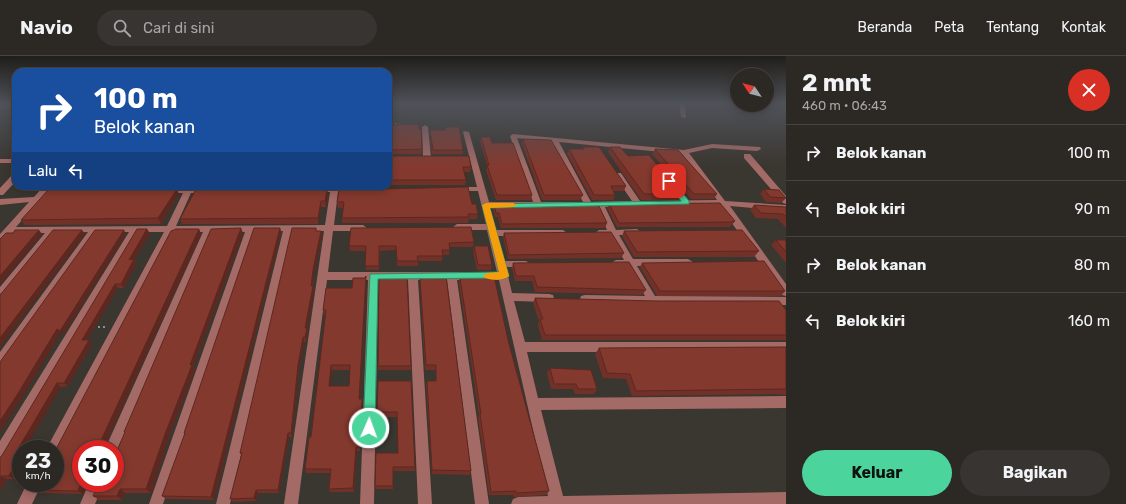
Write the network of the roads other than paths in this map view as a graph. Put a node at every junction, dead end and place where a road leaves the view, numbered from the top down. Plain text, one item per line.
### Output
1 (425, 127) road end
2 (466, 132) dead end
3 (554, 140) junction
4 (757, 149) dead end
5 (684, 152) junction
6 (747, 156) dead end
7 (427, 157) edge
8 (0, 161) edge
9 (12, 161) edge
10 (615, 170) edge
11 (12, 180) edge
12 (450, 189) edge
13 (482, 189) junction
14 (44, 190) edge
15 (65, 190) edge
16 (169, 190) edge
17 (189, 190) edge
18 (209, 190) edge
19 (334, 190) edge
20 (74, 191) edge
21 (158, 191) edge
22 (219, 191) edge
23 (0, 193) edge
24 (36, 198) junction
25 (786, 200) edge
26 (0, 202) edge
27 (721, 202) junction
28 (637, 203) junction
29 (588, 204) junction
30 (600, 204) junction
31 (486, 205) junction
32 (538, 205) junction
33 (786, 208) edge
34 (445, 227) edge
35 (288, 228) junction
36 (330, 228) junction
37 (376, 228) edge
38 (135, 229) junction
39 (170, 229) junction
40 (209, 229) junction
41 (250, 229) junction
42 (9, 230) junction
43 (52, 230) junction
44 (94, 230) junction
45 (492, 230) junction
46 (613, 232) junction
47 (644, 232) edge
48 (729, 232) edge
49 (744, 232) junction
50 (575, 233) edge
51 (590, 233) edge
52 (0, 240) edge
53 (749, 261) edge
54 (765, 261) junction
55 (702, 262) edge
56 (608, 263) edge
57 (631, 263) junction
58 (500, 264) junction
59 (539, 264) edge
60 (323, 276) junction
61 (373, 276) junction
62 (413, 276) junction
63 (452, 276) junction
64 (504, 276) junction
65 (782, 281) edge
66 (786, 292) edge
67 (0, 294) edge
68 (509, 297) junction
69 (562, 298) edge
70 (578, 299) edge
71 (654, 301) junction
72 (786, 301) edge
73 (520, 347) junction
74 (786, 347) edge
75 (0, 361) edge
76 (786, 402) edge
77 (533, 404) junction
78 (59, 440) edge
79 (116, 440) edge
80 (0, 454) edge
81 (31, 492) edge
82 (93, 492) edge
83 (786, 500) edge
84 (558, 503) edge
85 (24, 504) edge
86 (87, 504) edge
87 (156, 504) edge
88 (222, 504) edge
89 (291, 504) edge
90 (367, 504) edge
91 (425, 504) edge
92 (482, 504) edge
93 (518, 504) edge

1 - 7 street
2 - 13 street
3 - 5 street
3 - 29 street
3 - 32 street
4 - 5 street
5 - 27 street
6 - 25 street
8 - 9 street
10 - 28 street
11 - 23 street
12 - 13 street
13 - 31 street
14 - 24 street
15 - 20 street
16 - 21 street
17 - 39 street
18 - 22 street
19 - 36 street
24 - 26 street
24 - 42 street
27 - 28 street
27 - 33 street
27 - 49 street
28 - 30 street
29 - 30 street
29 - 32 street
30 - 46 street
31 - 32 street
31 - 45 street
34 - 45 street
35 - 36 street
35 - 41 street
35 - 88 street
36 - 37 street
36 - 60 street
38 - 39 street
38 - 44 street
38 - 80 street
39 - 40 street
39 - 78 street
40 - 41 street
40 - 79 street
41 - 87 street
42 - 43 street
42 - 52 street
43 - 44 street
43 - 67 street
44 - 75 street
45 - 50 street
45 - 58 street
46 - 47 street
46 - 51 street
46 - 57 street
48 - 49 street
49 - 54 street
53 - 54 street
54 - 65 street
55 - 57 street
56 - 57 street
57 - 71 street
58 - 59 street
58 - 64 street
60 - 61 street
60 - 89 street
61 - 62 street
61 - 90 street
62 - 63 street
62 - 91 street
63 - 64 street
63 - 92 street
64 - 68 street
65 - 66 street
68 - 69 street
68 - 73 street
70 - 71 street
71 - 72 street
73 - 74 street
73 - 77 street
76 - 77 street
77 - 84 street
81 - 85 street
82 - 86 street
83 - 84 street
84 - 93 street

